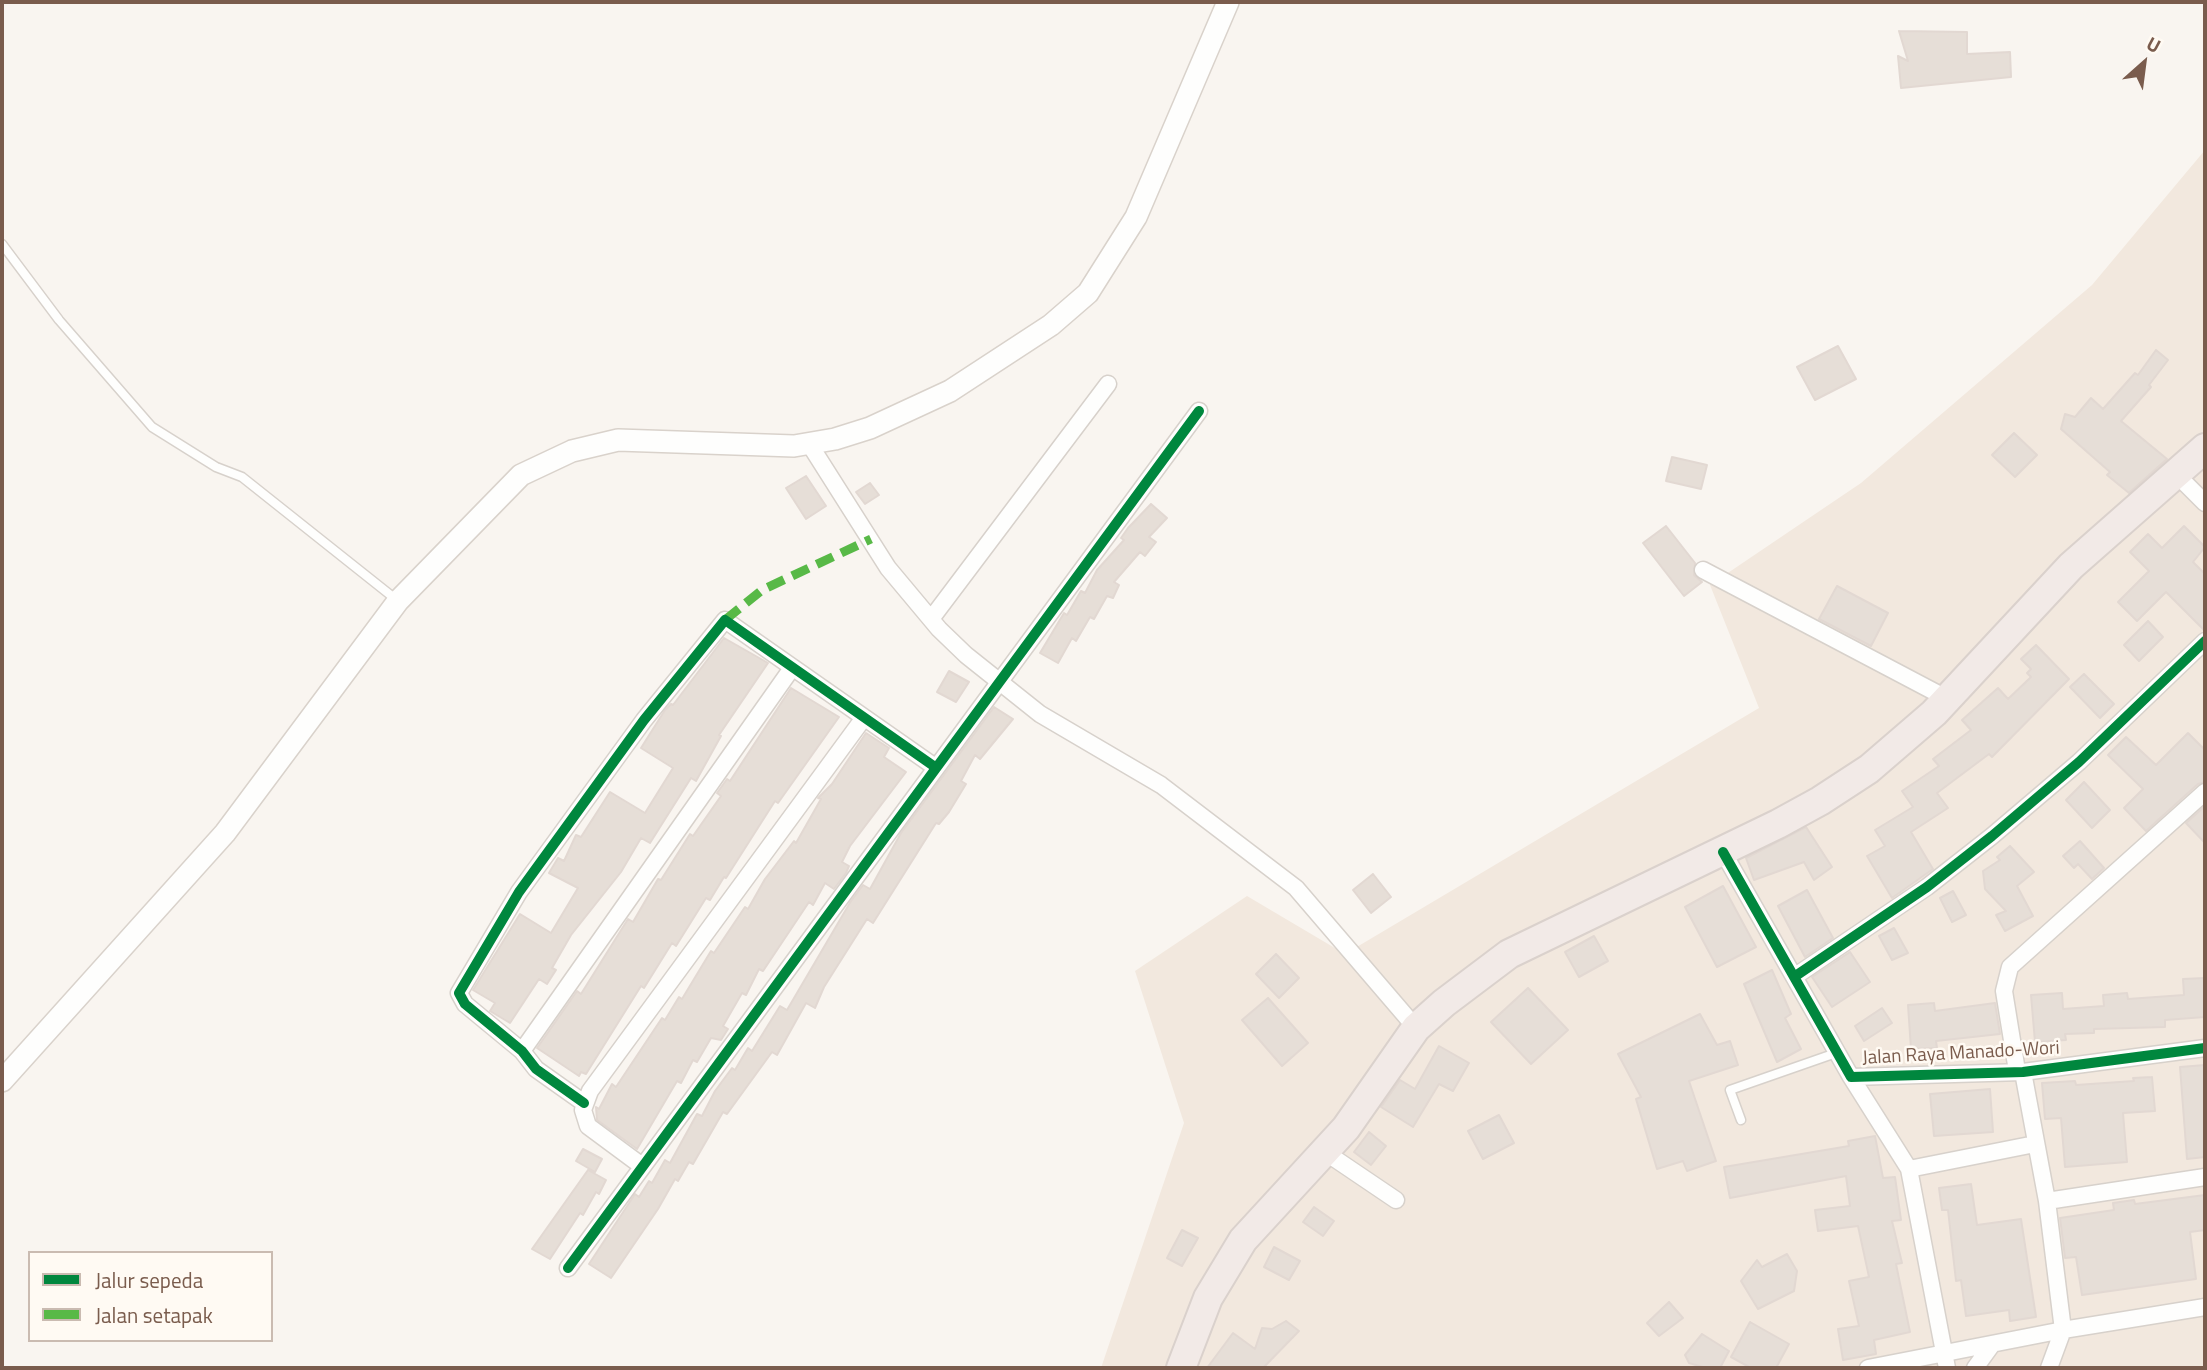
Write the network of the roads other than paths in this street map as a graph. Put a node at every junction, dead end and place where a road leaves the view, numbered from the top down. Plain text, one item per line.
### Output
1 (1228, 2) edge
2 (2, 244) edge
3 (1108, 384) dead end
4 (1199, 411) dead end
5 (810, 444) junction
6 (2205, 448) edge
7 (2176, 474) junction
8 (2205, 503) edge
9 (1703, 570) dead end
10 (398, 601) junction
11 (931, 619) junction
12 (2205, 641) edge
13 (792, 668) junction
14 (999, 684) junction
15 (1948, 699) junction
16 (863, 719) junction
17 (935, 767) junction
18 (2205, 792) edge
19 (1723, 852) junction
20 (1794, 977) junction
21 (1416, 1028) junction
22 (2205, 1048) edge
23 (523, 1051) junction
24 (1836, 1053) junction
25 (2020, 1072) junction
26 (1851, 1077) junction
27 (2, 1081) edge
28 (584, 1103) junction
29 (1741, 1120) dead end
30 (2035, 1144) junction
31 (1325, 1152) junction
32 (642, 1166) junction
33 (1909, 1169) junction
34 (2205, 1177) edge
35 (1396, 1200) dead end
36 (2047, 1201) junction
37 (568, 1268) dead end
38 (2205, 1307) edge
39 (2063, 1330) junction
40 (1991, 1346) junction
41 (1947, 1361) edge
42 (1181, 1368) edge
43 (1868, 1368) edge
44 (1975, 1368) edge
45 (2049, 1368) edge

1 - 5 main road
2 - 10 lane
3 - 11 street
4 - 14 street
5 - 10 main road
5 - 11 street
6 - 7 highway
7 - 8 street
7 - 15 highway
9 - 15 street
10 - 27 main road
11 - 14 street
12 - 20 street
13 - 16 street
13 - 23 street
13 - 23 street
14 - 17 street
14 - 21 street
15 - 19 highway
16 - 17 street
16 - 28 street
17 - 32 street
18 - 25 street
19 - 20 street, Jalan Raya Manado-Wori
19 - 21 highway
20 - 24 street, Jalan Raya Manado-Wori
21 - 31 highway
22 - 25 street, Jalan Raya Manado-Wori
23 - 28 street
24 - 26 street, Jalan Raya Manado-Wori
24 - 29 lane
25 - 26 street, Jalan Raya Manado-Wori
25 - 30 street, Jalan Raya Manado-Wori
26 - 33 street, Jalan Raya Manado-Wori
28 - 32 street
30 - 33 street
30 - 36 street, Jalan Raya Manado-Wori
31 - 35 street
31 - 42 highway
32 - 37 street
33 - 41 street, Jalan Raya Manado-Wori
34 - 36 street
36 - 39 street, Jalan Raya Manado-Wori
38 - 39 street
39 - 40 street
39 - 45 street
40 - 41 street
40 - 44 street
41 - 43 street

